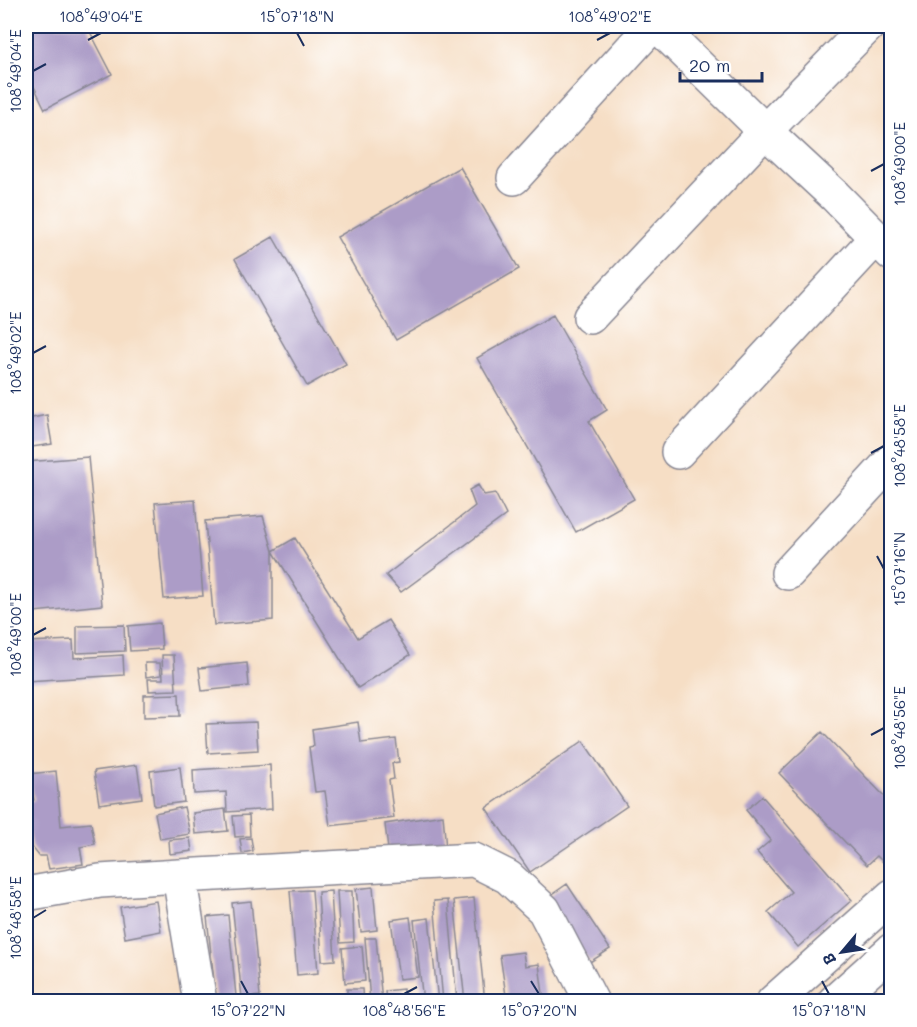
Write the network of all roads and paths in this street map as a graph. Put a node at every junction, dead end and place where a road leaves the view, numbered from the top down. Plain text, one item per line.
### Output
1 (652, 26) edge
2 (658, 26) edge
3 (868, 26) edge
4 (765, 131) junction
5 (514, 178) dead end
6 (884, 246) edge
7 (591, 317) dead end
8 (678, 452) dead end
9 (891, 460) edge
10 (788, 573) dead end
11 (179, 876) junction
12 (26, 894) edge
13 (891, 896) edge
14 (891, 950) edge
15 (200, 1002) edge
16 (592, 1002) edge
17 (773, 1002) edge
18 (834, 1002) edge

1 - 5 main road
2 - 4 main road
3 - 4 main road
4 - 6 main road
4 - 7 main road
6 - 8 main road
9 - 10 main road
11 - 12 main road
11 - 15 main road
11 - 16 main road
13 - 17 main road
14 - 18 main road

